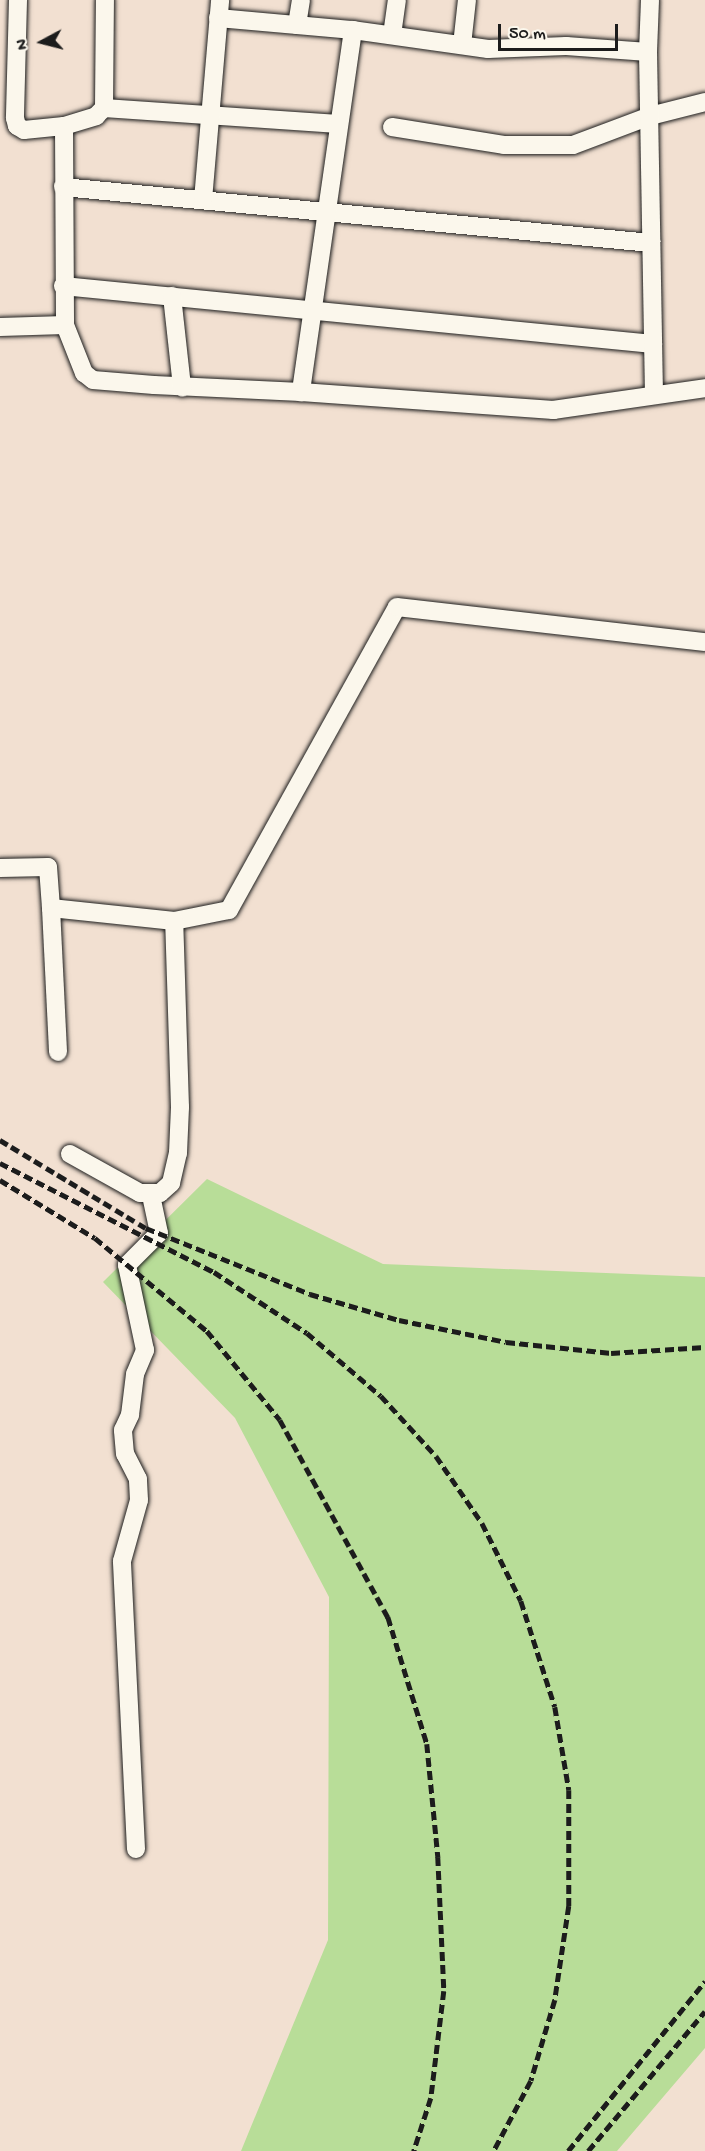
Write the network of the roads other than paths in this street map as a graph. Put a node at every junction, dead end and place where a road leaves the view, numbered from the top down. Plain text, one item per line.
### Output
1 (18, 0) edge
2 (105, 0) edge
3 (220, 0) edge
4 (301, 0) edge
5 (397, 0) edge
6 (467, 0) edge
7 (650, 0) edge
8 (218, 18) junction
9 (8, 21) edge
10 (297, 25) junction
11 (354, 30) junction
12 (392, 35) junction
13 (462, 45) junction
14 (648, 52) junction
15 (705, 102) edge
16 (104, 108) junction
17 (209, 114) junction
18 (650, 116) junction
19 (338, 124) junction
20 (64, 126) junction
21 (392, 128) dead end
22 (63, 188) junction
23 (203, 200) junction
24 (325, 212) junction
25 (651, 243) junction
26 (63, 286) junction
27 (172, 296) junction
28 (312, 310) junction
29 (65, 325) junction
30 (0, 327) edge
31 (653, 344) junction
32 (182, 387) junction
33 (705, 388) edge
34 (300, 392) junction
35 (654, 395) junction
36 (705, 642) edge
37 (0, 868) edge
38 (51, 908) junction
39 (174, 921) junction
40 (58, 1052) dead end
41 (70, 1154) dead end
42 (151, 1194) junction
43 (136, 1849) dead end

1 - 9 street
2 - 16 street
3 - 8 street
4 - 10 street
5 - 12 street
6 - 13 street
7 - 14 street
8 - 10 street
8 - 17 street
9 - 20 street
10 - 11 street
11 - 12 street
11 - 19 street
12 - 13 street
13 - 14 street
14 - 18 street
15 - 18 street
16 - 17 street
16 - 20 street
17 - 19 street
17 - 23 street
18 - 21 street
18 - 25 street
19 - 24 street
20 - 22 street
22 - 23 street
22 - 26 street
23 - 24 street
24 - 25 street
24 - 28 street
25 - 31 street
26 - 27 street
26 - 29 street
27 - 28 street
27 - 32 street
28 - 31 street
28 - 34 street
29 - 30 street
29 - 32 street
31 - 35 street
32 - 34 street
33 - 35 street
34 - 35 street
36 - 39 street
37 - 38 street
38 - 39 street
38 - 40 street
39 - 42 street
41 - 42 street
42 - 43 street

